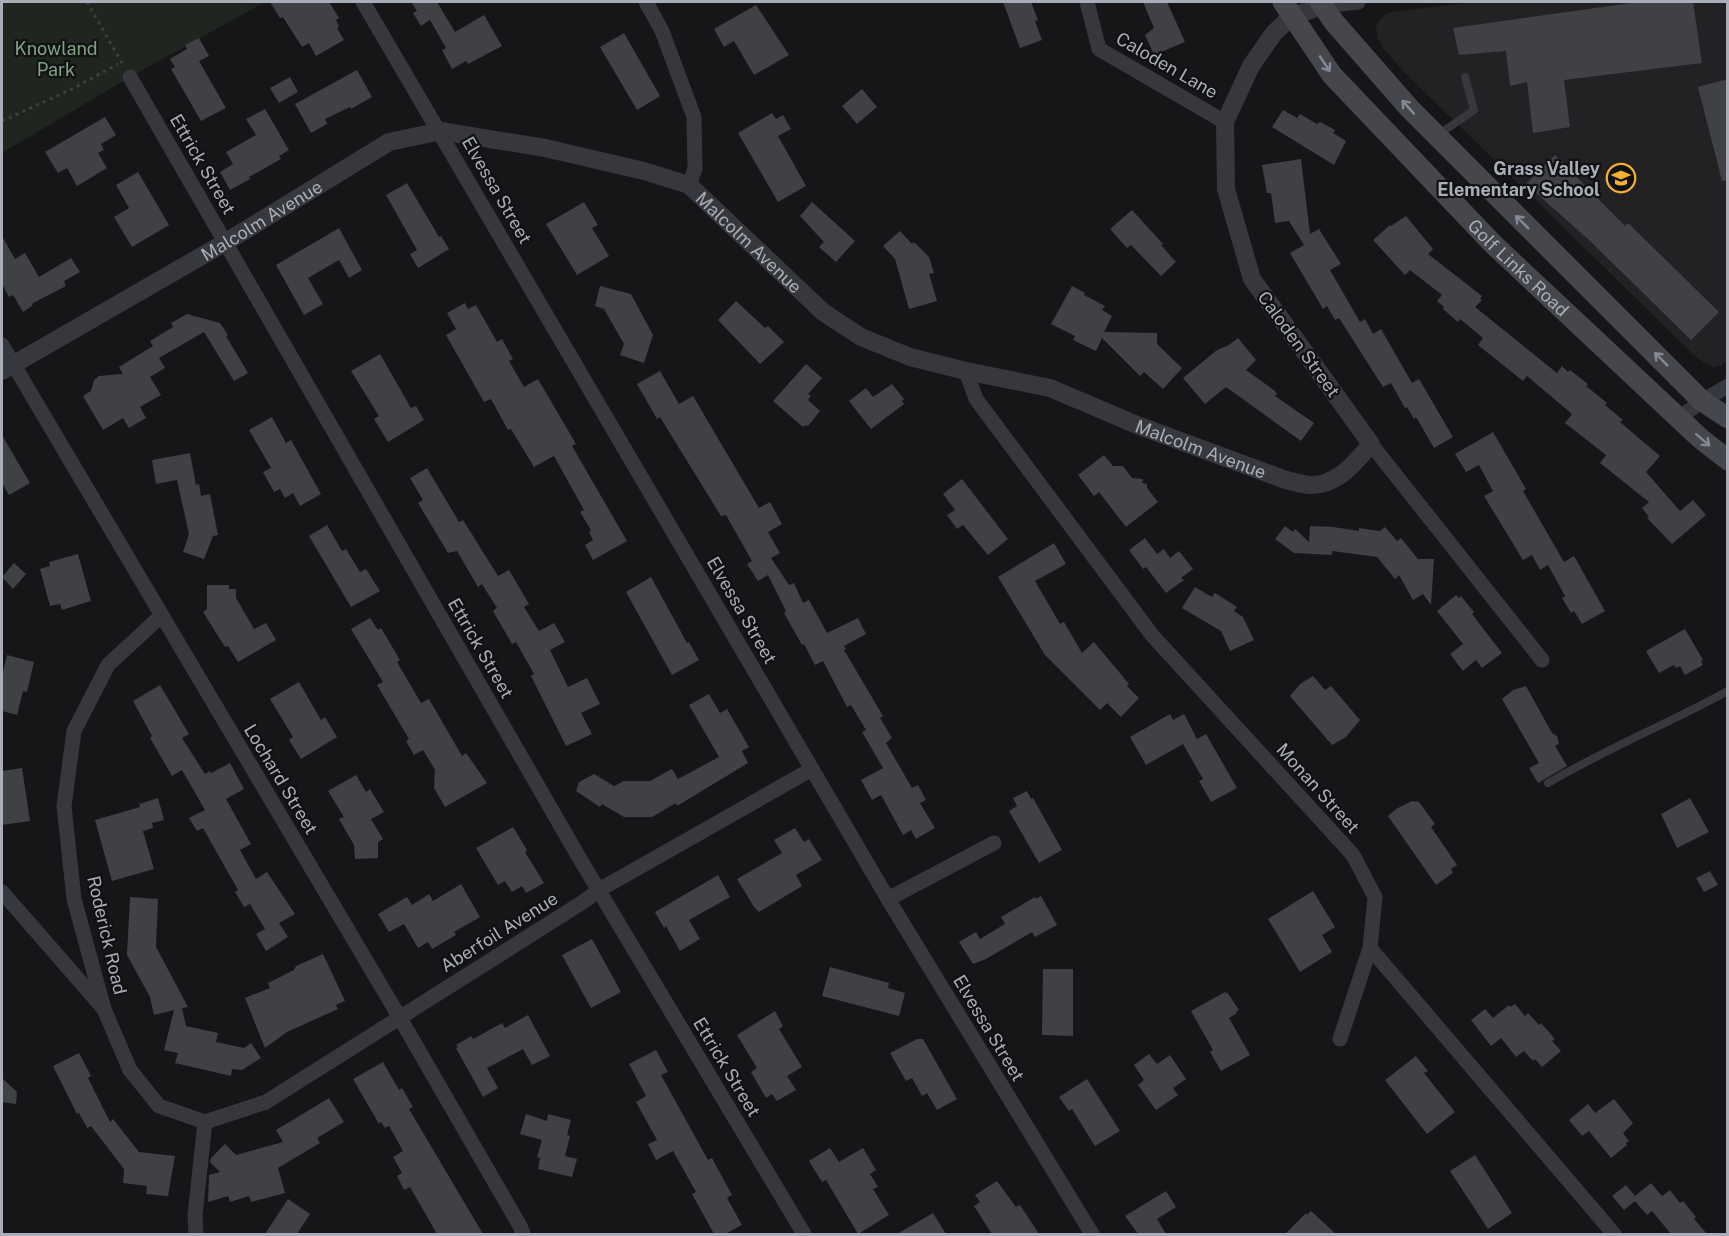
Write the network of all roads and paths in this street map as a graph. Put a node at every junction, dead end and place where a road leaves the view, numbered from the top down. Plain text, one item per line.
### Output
1 (87, 2) edge
2 (363, 2) edge
3 (645, 2) edge
4 (1087, 2) edge
5 (1358, 2) edge
6 (1321, 4) edge
7 (1288, 9) edge
8 (122, 62) junction
9 (130, 77) joint
10 (1465, 77) dead end
11 (2, 121) edge
12 (1225, 122) junction
13 (441, 131) junction
14 (1437, 136) junction
15 (689, 185) junction
16 (226, 242) junction
17 (2, 345) edge
18 (7, 368) edge
19 (966, 371) junction
20 (1728, 386) edge
21 (1702, 401) junction
22 (1679, 418) junction
23 (1728, 418) edge
24 (1371, 444) junction
25 (1728, 460) edge
26 (162, 615) junction
27 (1542, 660) dead end
28 (1728, 690) edge
29 (812, 769) junction
30 (1548, 783) dead end
31 (994, 843) dead end
32 (599, 890) junction
33 (2, 892) edge
34 (888, 899) junction
35 (1370, 948) junction
36 (104, 1009) junction
37 (400, 1018) junction
38 (1340, 1039) dead end
39 (205, 1122) junction
40 (196, 1234) edge
41 (522, 1234) edge
42 (804, 1234) edge
43 (1092, 1234) edge
44 (1614, 1234) edge

1 - 8 path
2 - 13 street, Elvessa Street
3 - 15 street
4 - 12 street, Caloden Lane
5 - 6 street
6 - 7 street, Caloden Street
14 -> 6 main road, Golf Links Road
7 - 12 street, Caloden Street
7 -> 22 main road, Golf Links Road
8 - 9 path
8 - 11 path
9 - 16 street, Ettrick Street
10 - 14 lane
12 - 24 street, Caloden Street
13 - 15 street, Malcolm Avenue
13 - 16 street, Malcolm Avenue
13 - 29 street, Elvessa Street
21 -> 14 main road, Golf Links Road
15 - 19 street, Malcolm Avenue
16 - 18 street, Malcolm Avenue
16 - 32 street, Ettrick Street
17 - 18 street, Lochard Street
18 - 26 street, Lochard Street
19 - 24 street, Malcolm Avenue
19 - 35 street, Monan Street
20 - 21 street
21 - 22 street
21 - 23 main road, Golf Links Road
22 -> 25 main road, Golf Links Road
24 - 27 street, Caloden Street
26 - 36 street, Roderick Road
26 - 37 street, Lochard Street
28 - 30 lane
29 - 32 street, Aberfoil Avenue
29 - 34 street, Elvessa Street
31 - 34 street
32 - 37 street, Aberfoil Avenue
32 - 42 street, Ettrick Street
33 - 36 street
34 - 43 street, Elvessa Street
35 - 38 street, Monan Street
35 - 44 street
36 - 39 street
37 - 39 street, Aberfoil Avenue
37 - 41 street, Lochard Street
39 - 40 street

